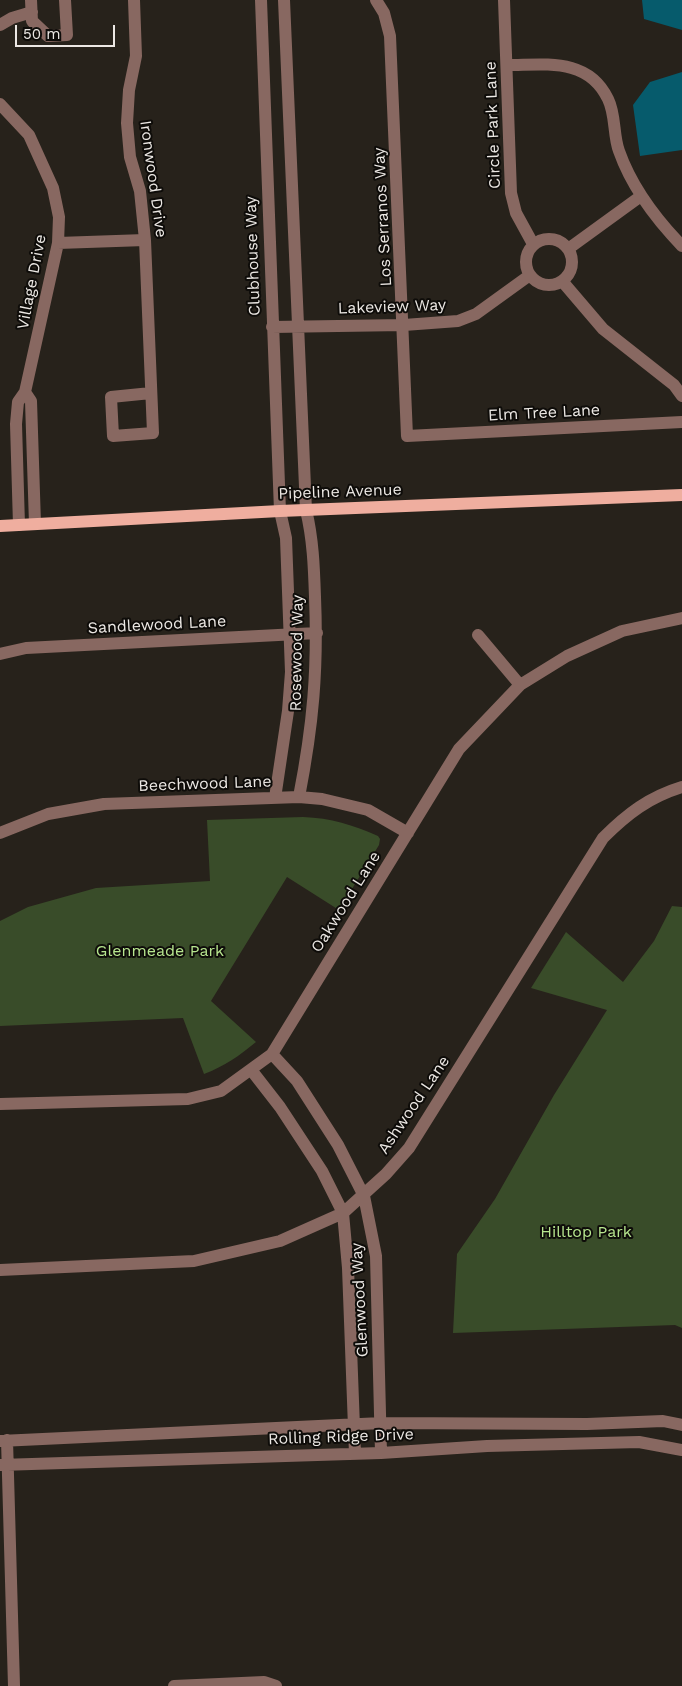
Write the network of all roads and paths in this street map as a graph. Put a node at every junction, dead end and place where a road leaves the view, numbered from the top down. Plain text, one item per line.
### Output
1 (65, 0) edge
2 (134, 0) edge
3 (261, 0) edge
4 (284, 0) edge
5 (376, 0) edge
6 (504, 0) edge
7 (31, 6) edge
8 (0, 25) edge
9 (507, 66) junction
10 (0, 104) edge
11 (641, 196) junction
12 (145, 240) junction
13 (58, 243) junction
14 (533, 244) junction
15 (682, 246) edge
16 (568, 249) junction
17 (530, 275) junction
18 (562, 281) junction
19 (404, 325) junction
20 (297, 326) junction
21 (272, 327) junction
22 (25, 392) junction
23 (151, 393) junction
24 (682, 396) edge
25 (682, 422) edge
26 (407, 436) joint
27 (33, 469) junction
28 (17, 471) junction
29 (682, 495) edge
30 (306, 510) junction
31 (280, 511) junction
32 (36, 524) junction
33 (19, 525) junction
34 (0, 526) edge
35 (682, 618) edge
36 (317, 633) junction
37 (291, 634) junction
38 (478, 635) dead end
39 (0, 654) edge
40 (520, 685) junction
41 (682, 787) edge
42 (299, 797) junction
43 (275, 798) junction
44 (0, 833) edge
45 (408, 833) junction
46 (272, 1054) junction
47 (252, 1071) junction
48 (0, 1104) edge
49 (364, 1196) junction
50 (342, 1213) junction
51 (0, 1270) edge
52 (382, 1423) junction
53 (682, 1425) edge
54 (354, 1426) junction
55 (4, 1440) edge
56 (682, 1450) edge
57 (381, 1453) junction
58 (355, 1454) junction
59 (4, 1465) edge
60 (14, 1686) edge
61 (174, 1686) edge
62 (276, 1686) edge

1 - 7 street
2 - 12 street, Ironwood Drive
3 - 21 street, Clubhouse Way
4 - 20 street
5 - 19 street, Los Serranos Way
6 - 9 street, Circle Park Lane
7 - 8 street
9 - 11 street
9 - 14 street, Circle Park Lane
10 - 13 street, Village Drive
11 - 15 street
11 - 16 street
12 - 13 street
12 - 23 street, Ironwood Drive
13 - 22 street, Village Drive
14 - 16 street
14 - 17 street
16 - 18 street
17 - 18 street
17 - 19 street, Lakeview Way
18 - 24 street
19 - 20 street, Lakeview Way
19 - 26 street, Los Serranos Way
20 - 21 street, Lakeview Way
20 - 30 street
21 - 31 street, Clubhouse Way
22 - 27 street, Village Drive
22 - 28 street, Village Drive
23 - 23 street, Ironwood Drive
25 - 26 street, Elm Tree Lane
27 - 28 street
27 - 32 street, Village Drive
28 - 33 street, Village Drive
29 - 30 main road, Pipeline Avenue
30 - 31 main road, Pipeline Avenue
30 - 36 street, Rosewood Way
31 - 32 main road, Pipeline Avenue
31 - 37 street, Rosewood Way
32 - 33 main road, Pipeline Avenue
33 - 34 main road, Pipeline Avenue
35 - 40 street, Oakwood Lane
36 - 37 street, Sandlewood Lane
36 - 42 street, Rosewood Way
37 - 39 street, Sandlewood Lane
37 - 43 street, Rosewood Way
38 - 40 street
40 - 45 street, Oakwood Lane
41 - 49 street, Ashwood Lane
42 - 43 street, Beechwood Lane
42 - 45 street, Beechwood Lane
43 - 44 street, Beechwood Lane
45 - 46 street, Oakwood Lane
46 - 47 street, Oakwood Lane
46 - 49 street, Glenwood Way
47 - 48 street, Oakwood Lane
47 - 50 street, Glenwood Way
49 - 50 street, Ashwood Lane
49 - 52 street, Glenwood Way
50 - 51 street, Ashwood Lane
50 - 54 street, Glenwood Way
52 - 53 street, Rolling Ridge Drive
52 - 54 street, Rolling Ridge Drive
52 - 57 street, Glenwood Way
54 - 55 street, Rolling Ridge Drive
54 - 58 street, Glenwood Way
55 - 59 street
56 - 57 street, Rolling Ridge Drive
57 - 58 street, Rolling Ridge Drive
58 - 59 street, Rolling Ridge Drive
59 - 60 street
61 - 62 street

